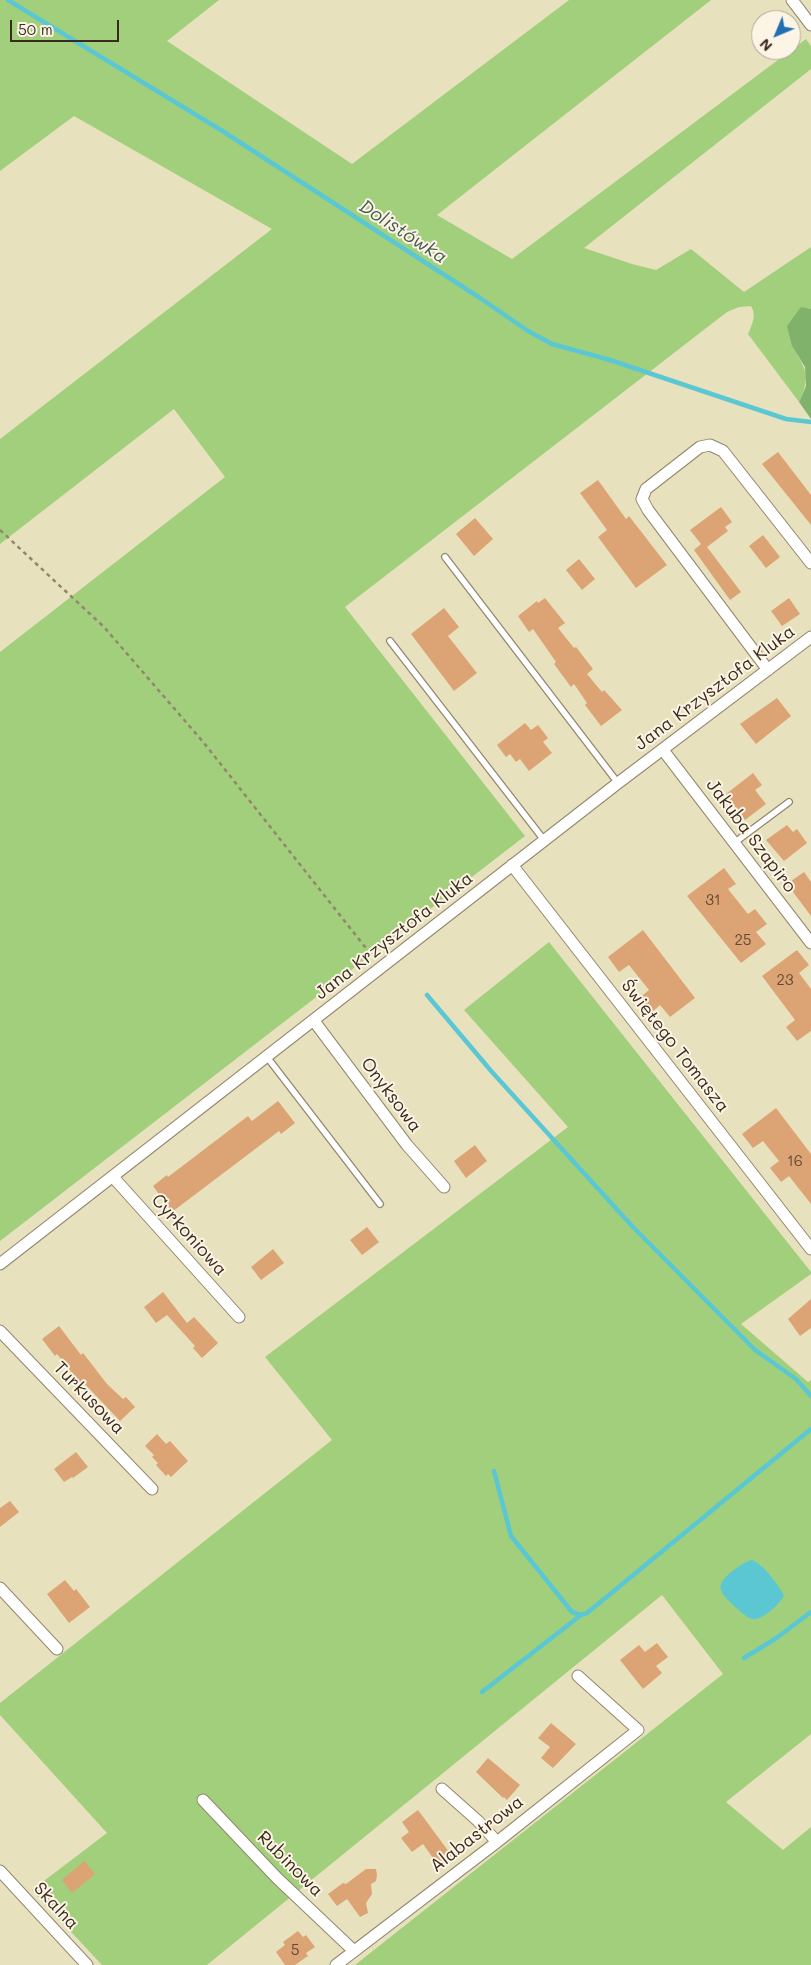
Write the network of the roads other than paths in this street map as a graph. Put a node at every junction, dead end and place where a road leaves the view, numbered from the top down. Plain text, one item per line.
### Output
1 (792, 0) edge
2 (811, 25) edge
3 (445, 557) dead end
4 (811, 563) edge
5 (811, 637) edge
6 (390, 641) dead end
7 (768, 670) junction
8 (663, 750) junction
9 (618, 783) junction
10 (789, 802) dead end
11 (544, 840) junction
12 (734, 843) junction
13 (512, 865) junction
14 (811, 943) edge
15 (314, 1021) junction
16 (267, 1057) junction
17 (113, 1177) junction
18 (444, 1187) dead end
19 (380, 1204) dead end
20 (811, 1249) edge
21 (0, 1264) edge
22 (239, 1317) dead end
23 (0, 1330) edge
24 (152, 1490) dead end
25 (0, 1588) edge
26 (57, 1649) dead end
27 (578, 1676) dead end
28 (442, 1788) dead end
29 (203, 1800) dead end
30 (497, 1842) junction
31 (0, 1871) edge
32 (354, 1951) junction
33 (87, 1965) edge
34 (336, 1965) edge

1 - 2 street
3 - 9 lane
4 - 7 street
5 - 7 street, Jana Krzysztofa Kluka
6 - 11 lane
7 - 8 street, Jana Krzysztofa Kluka
8 - 9 street, Jana Krzysztofa Kluka
8 - 12 street, Jakuba Szapiro
9 - 11 street, Jana Krzysztofa Kluka
10 - 12 lane
11 - 13 street, Jana Krzysztofa Kluka
12 - 14 street, Jakuba Szapiro
13 - 15 street, Jana Krzysztofa Kluka
13 - 20 street, Świętego Tomasza
15 - 16 street, Jana Krzysztofa Kluka
15 - 18 street, Onyksowa
16 - 17 street, Jana Krzysztofa Kluka
16 - 19 lane
17 - 21 street, Jana Krzysztofa Kluka
17 - 22 street, Cyrkoniowa
23 - 24 street, Turkusowa
25 - 26 street
27 - 30 street, Alabastrowa
28 - 30 street
29 - 32 street, Rubinowa
30 - 32 street, Alabastrowa
31 - 33 street, Skalna
32 - 34 street, Alabastrowa

